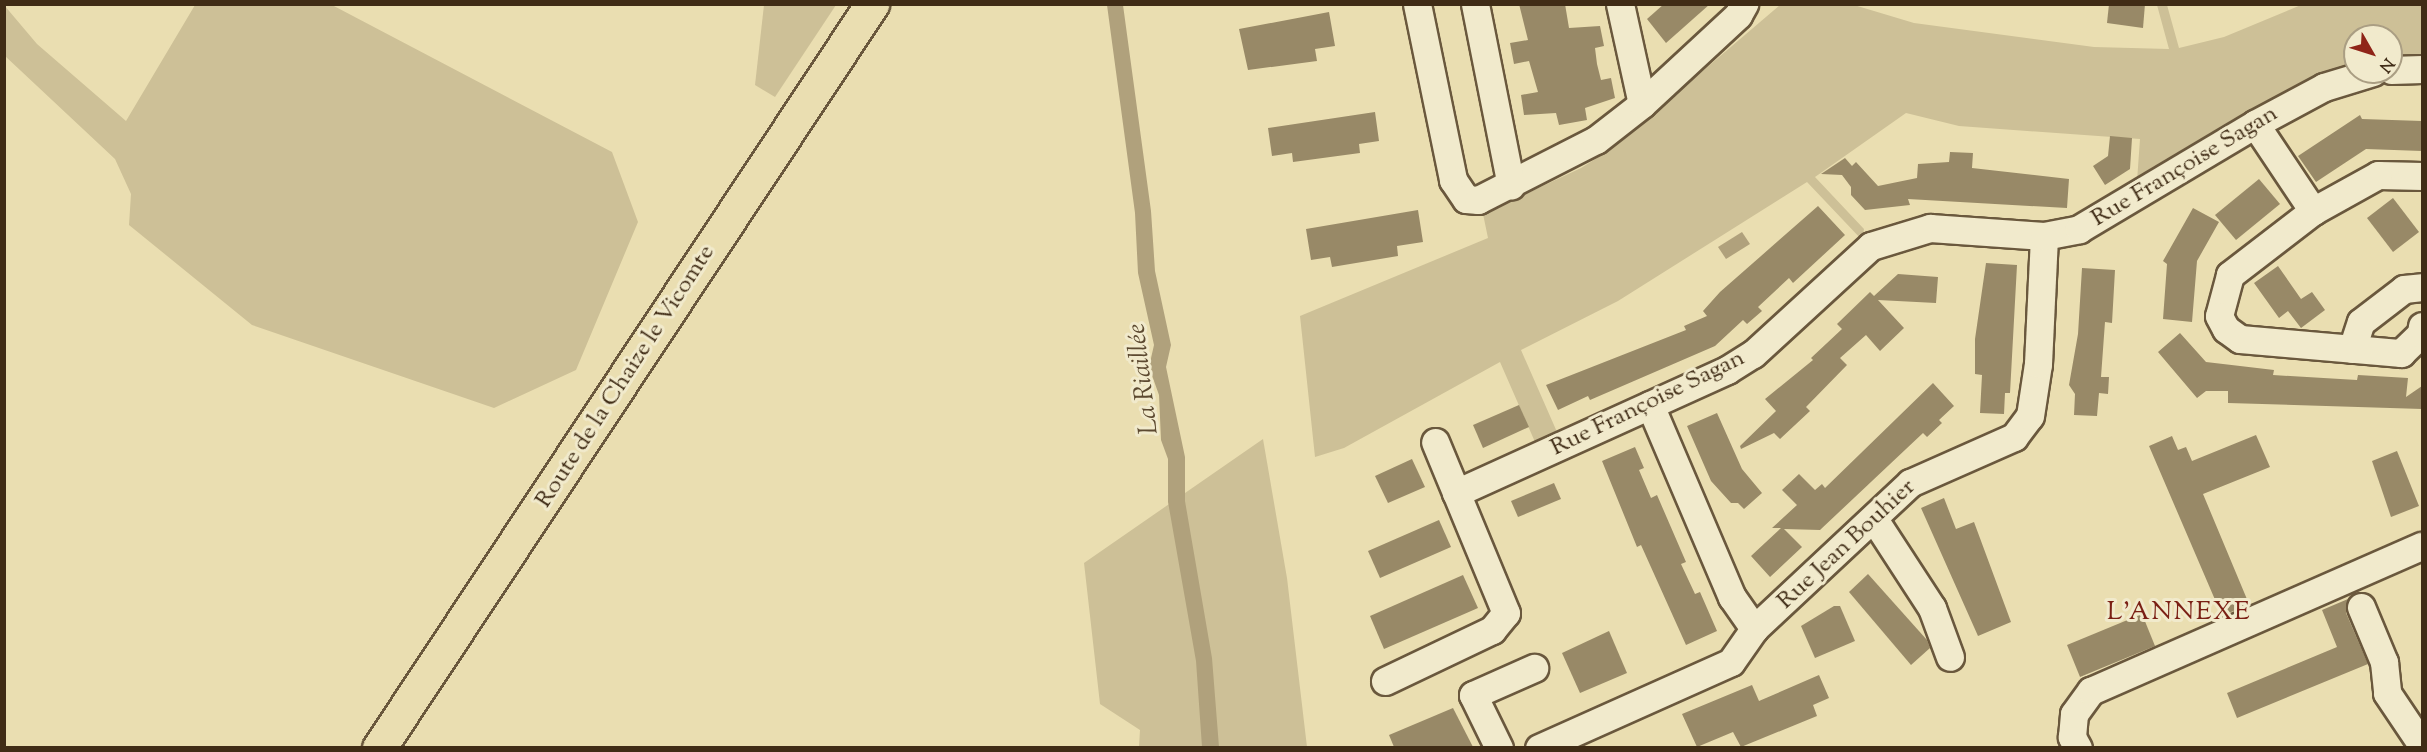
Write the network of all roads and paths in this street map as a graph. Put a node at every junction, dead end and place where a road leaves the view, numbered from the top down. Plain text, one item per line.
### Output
1 (872, 4) edge
2 (1417, 4) edge
3 (1476, 4) edge
4 (1620, 4) edge
5 (1744, 4) edge
6 (2422, 69) edge
7 (2403, 70) edge
8 (2343, 81) edge
9 (1642, 104) junction
10 (2255, 124) junction
11 (2422, 176) edge
12 (1511, 185) junction
13 (2313, 211) junction
14 (2044, 237) junction
15 (2422, 287) edge
16 (2422, 326) edge
17 (2352, 349) junction
18 (1650, 405) junction
19 (1435, 442) dead end
20 (1456, 493) junction
21 (1874, 519) junction
22 (2422, 546) edge
23 (2361, 607) dead end
24 (1754, 630) junction
25 (1950, 657) dead end
26 (1534, 668) dead end
27 (1385, 681) dead end
28 (2422, 745) edge
29 (379, 747) edge
30 (1499, 747) edge
31 (1539, 747) edge
32 (2078, 747) edge

1 - 29 main road, Route de la Chaize le Vicomte
2 - 12 street
3 - 12 street
4 - 9 street
5 - 9 street
6 - 7 street
8 - 10 street, Rue Françoise Sagan
9 - 12 street
10 - 13 street
10 - 14 street, Rue Françoise Sagan
11 - 13 street
13 - 17 street
14 - 18 street, Rue Françoise Sagan
14 - 21 street, Rue Jean Bouhier
15 - 17 street
16 - 17 street
18 - 20 street, Rue Françoise Sagan
18 - 24 street, Rue Jean Bouhier
19 - 20 street
20 - 27 street
21 - 24 street, Rue Jean Bouhier
21 - 25 street
22 - 32 street
23 - 28 street
24 - 31 street
26 - 30 street

